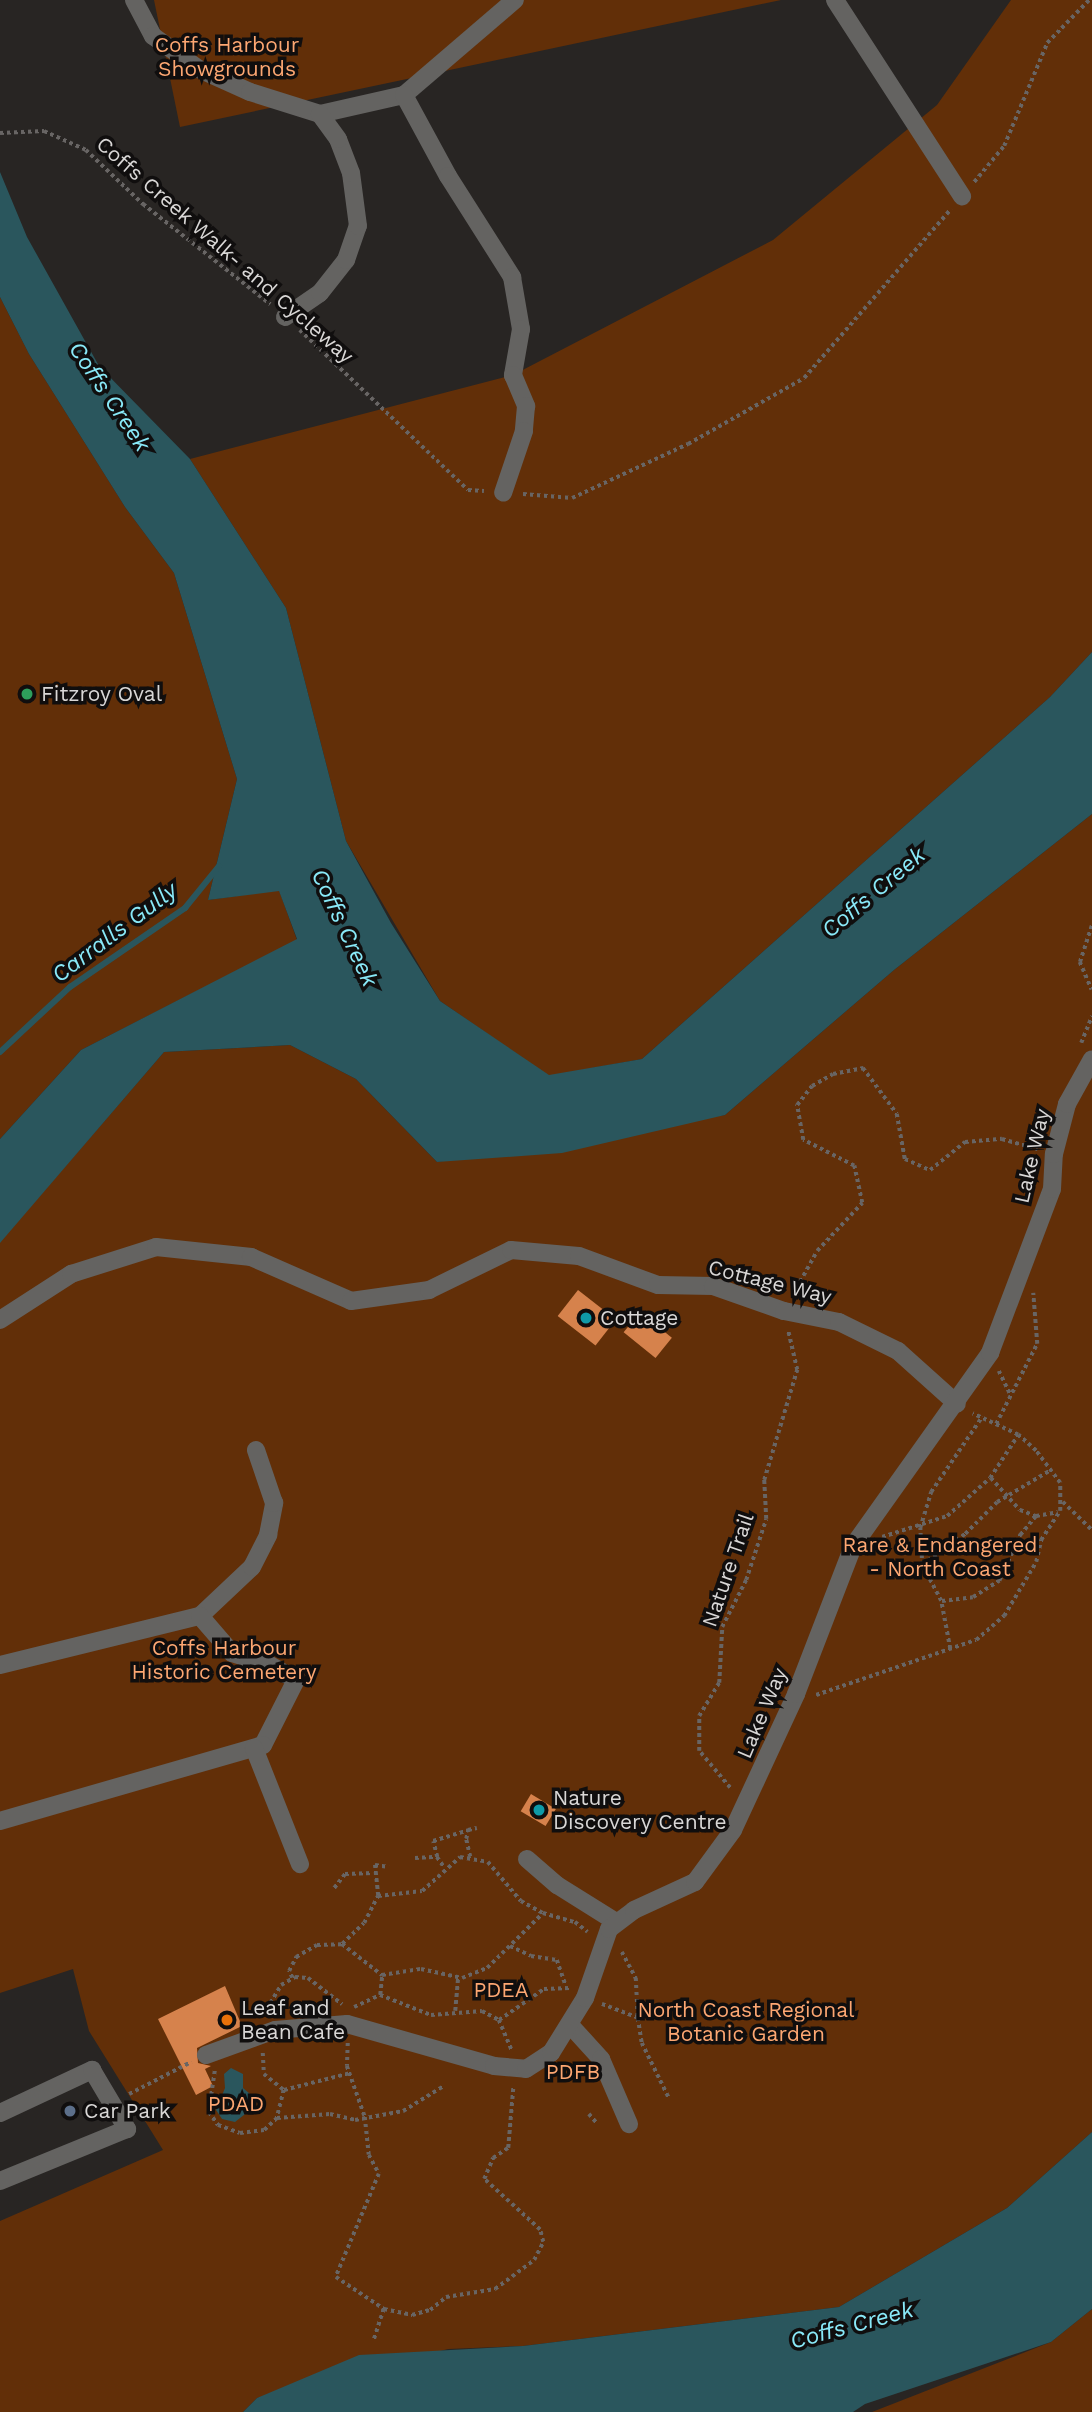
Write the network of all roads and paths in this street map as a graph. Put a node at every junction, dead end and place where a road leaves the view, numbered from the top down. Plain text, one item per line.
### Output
1 (134, 0) edge
2 (515, 0) edge
3 (835, 0) edge
4 (1089, 0) edge
5 (404, 95) junction
6 (320, 114) junction
7 (2, 132) edge
8 (962, 196) junction
9 (285, 317) junction
10 (503, 493) junction
11 (1092, 926) edge
12 (1092, 968) edge
13 (1086, 972) junction
14 (1092, 990) edge
15 (1092, 1059) edge
16 (1054, 1154) junction
17 (1031, 1284) dead end
18 (784, 1311) junction
19 (0, 1320) edge
20 (957, 1404) junction
21 (982, 1418) junction
22 (996, 1424) junction
23 (1018, 1435) junction
24 (256, 1450) dead end
25 (1051, 1470) junction
26 (990, 1478) junction
27 (1008, 1495) junction
28 (1063, 1502) junction
29 (1060, 1511) junction
30 (1037, 1516) junction
31 (920, 1528) junction
32 (1092, 1530) edge
33 (853, 1546) junction
34 (922, 1565) junction
35 (941, 1601) junction
36 (200, 1616) junction
37 (950, 1649) junction
38 (0, 1665) edge
39 (791, 1704) junction
40 (254, 1748) junction
41 (743, 1803) junction
42 (0, 1821) edge
43 (477, 1828) dead end
44 (468, 1830) junction
45 (437, 1857) junction
46 (470, 1857) junction
47 (415, 1858) dead end
48 (527, 1858) dead end
49 (299, 1864) dead end
50 (389, 1867) dead end
51 (444, 1867) junction
52 (373, 1873) junction
53 (334, 1888) dead end
54 (378, 1896) junction
55 (543, 1913) junction
56 (616, 1922) junction
57 (604, 1940) junction
58 (342, 1944) junction
59 (510, 1946) junction
60 (382, 1975) junction
61 (292, 1978) junction
62 (458, 1978) junction
63 (566, 1986) junction
64 (380, 1995) junction
65 (585, 1998) junction
66 (455, 2011) junction
67 (638, 2018) junction
68 (499, 2020) junction
69 (260, 2022) dead end
70 (354, 2025) junction
71 (570, 2026) junction
72 (264, 2046) dead end
73 (206, 2054) joint
74 (514, 2069) junction
75 (350, 2073) junction
76 (442, 2087) dead end
77 (513, 2087) dead end
78 (284, 2090) junction
79 (211, 2094) dead end
80 (669, 2098) dead end
81 (111, 2102) junction
82 (0, 2113) edge
83 (589, 2114) dead end
84 (365, 2117) junction
85 (277, 2118) junction
86 (596, 2122) dead end
87 (628, 2124) dead end
88 (0, 2181) edge
89 (384, 2309) junction
90 (374, 2340) dead end

1 - 6 lane
2 - 5 lane
3 - 8 lane
4 - 8 path, Coffs Creek Walk- and Cycleway
5 - 6 lane
5 - 10 lane
6 - 9 lane
7 - 9 path, Coffs Creek Walk- and Cycleway
8 - 10 path, Coffs Creek Walk- and Cycleway
9 - 10 path, Coffs Creek Walk- and Cycleway
11 - 13 path
12 - 13 path
13 - 14 path
15 - 16 lane, Lake Way
16 - 18 path
16 - 20 lane, Lake Way
17 - 22 path
18 - 19 lane, Cottage Way
18 - 20 lane, Cottage Way
18 - 41 path, Nature Trail
20 - 21 path
20 - 33 lane, Lake Way
21 - 22 path
21 - 31 path
22 - 23 path
23 - 25 path
23 - 26 path
24 - 36 lane
25 - 27 path
25 - 28 path
26 - 27 path
26 - 31 path
27 - 30 path
27 - 34 path
28 - 29 path
28 - 32 path
29 - 30 path
29 - 37 path
30 - 35 path
31 - 33 path
31 - 34 path
33 - 39 lane, Lake Way
34 - 35 path
35 - 37 path
36 - 38 lane
36 - 40 lane
37 - 39 path
39 - 41 lane, Lake Way
40 - 42 lane
40 - 49 lane
41 - 56 lane, Lake Way
43 - 44 path
44 - 45 path
44 - 46 path
45 - 47 path
45 - 51 path
46 - 51 path
46 - 55 path
48 - 56 lane
50 - 52 path
51 - 54 path
52 - 53 path
52 - 54 path
54 - 58 path
55 - 57 path
55 - 59 path
56 - 57 lane, Lake Way
57 - 65 lane, Lake Way
57 - 67 path
58 - 60 path
58 - 61 path
59 - 62 path
59 - 63 path
60 - 62 path
60 - 64 path
61 - 64 path
61 - 69 path
62 - 66 path
63 - 65 path
63 - 68 path
64 - 66 path
65 - 67 path
65 - 71 lane, Lake Way
66 - 68 path
67 - 80 path
68 - 74 path
70 - 73 lane
70 - 74 lane
70 - 75 path
71 - 74 lane, Lake Way
71 - 87 lane
72 - 78 path
73 - 81 path
75 - 78 path
75 - 84 path
76 - 84 path
77 - 89 path
78 - 85 path
79 - 85 path
81 - 82 lane
81 - 88 lane
83 - 86 path
84 - 85 path
84 - 89 path
89 - 90 path

